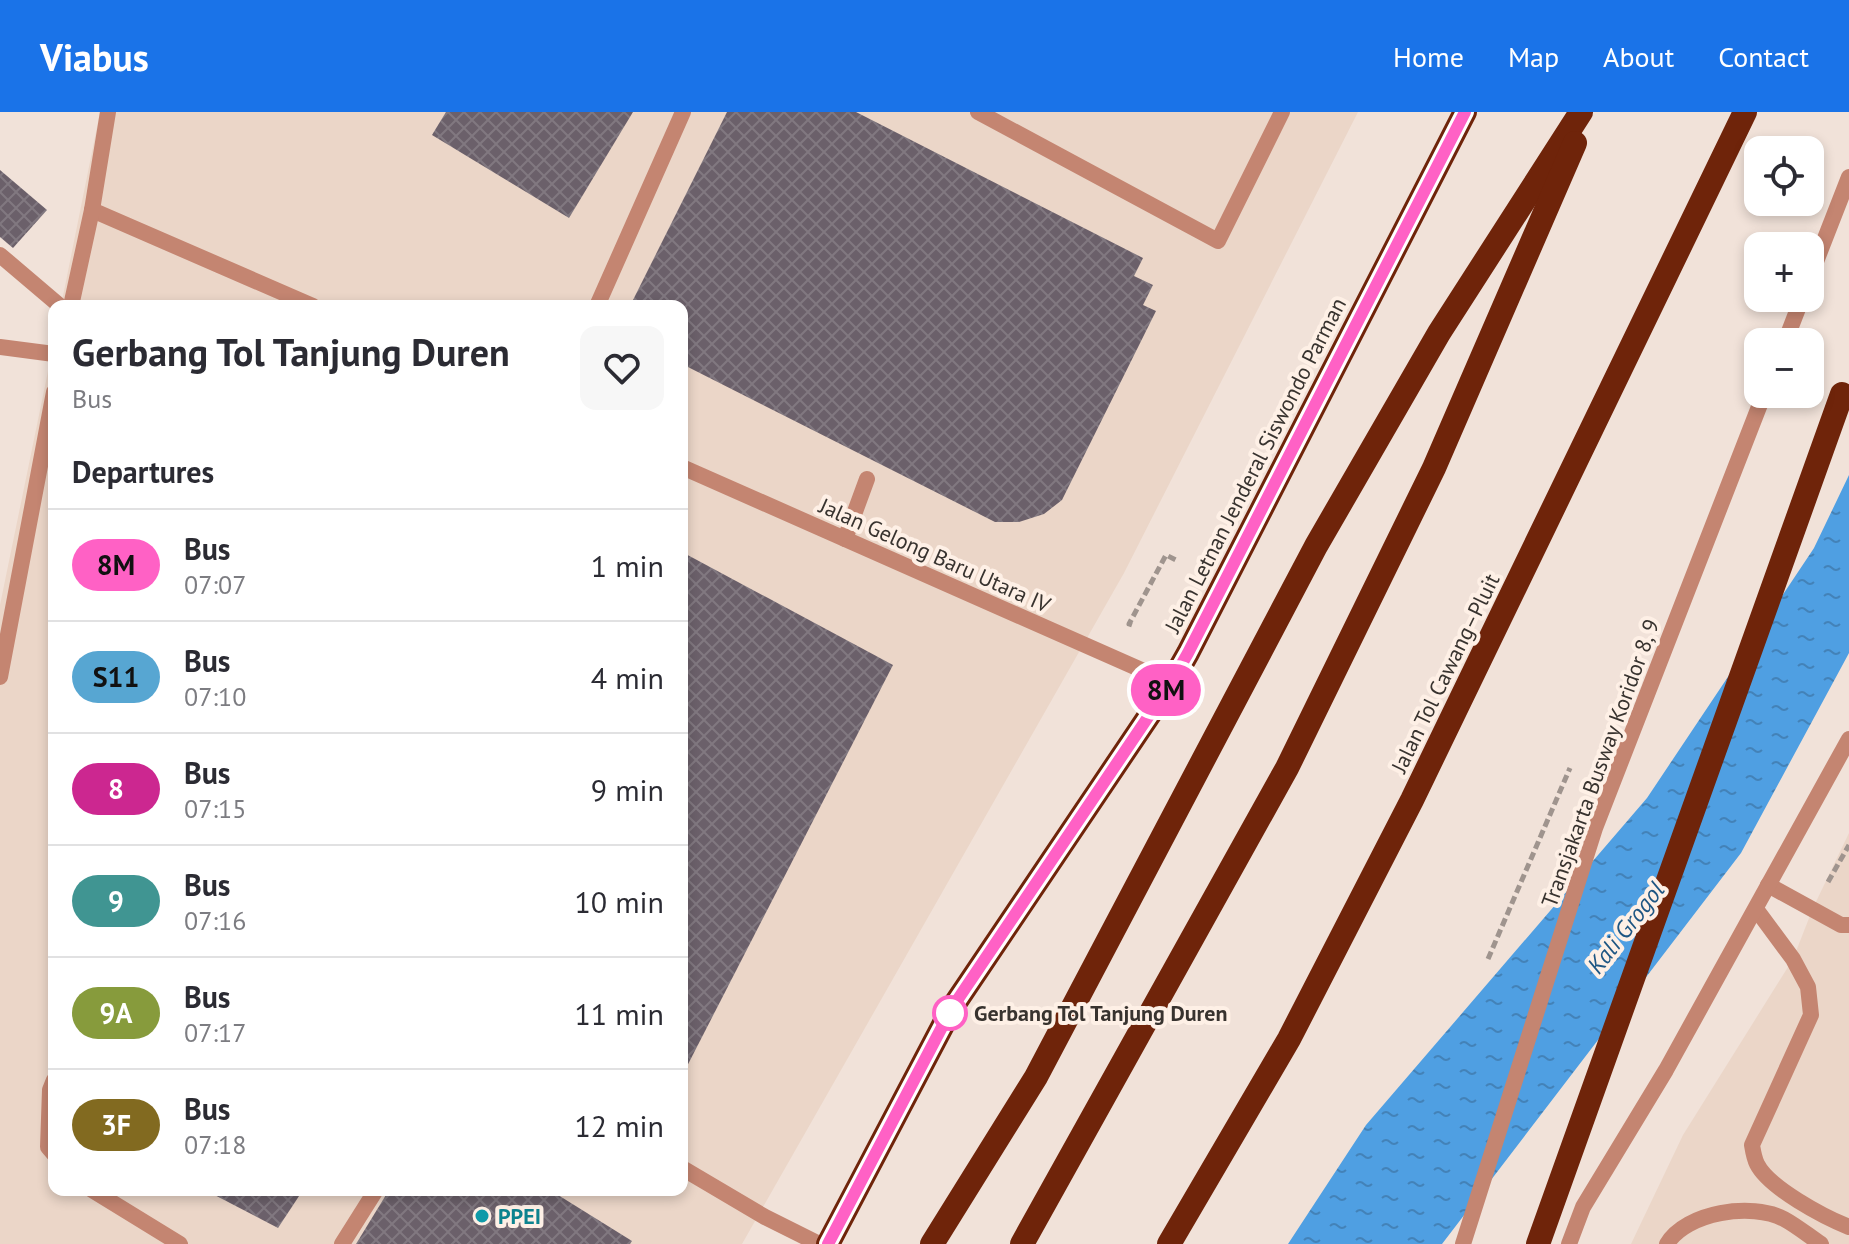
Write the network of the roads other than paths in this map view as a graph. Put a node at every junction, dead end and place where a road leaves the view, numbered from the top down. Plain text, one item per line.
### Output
1 (108, 112) edge
2 (683, 112) edge
3 (978, 112) edge
4 (1282, 112) edge
5 (1465, 112) edge
6 (1581, 112) edge
7 (1589, 112) edge
8 (1745, 112) edge
9 (1849, 177) edge
10 (92, 210) junction
11 (1824, 241) edge
12 (0, 255) edge
13 (53, 300) edge
14 (72, 300) edge
15 (299, 300) edge
16 (600, 300) edge
17 (0, 347) edge
18 (48, 353) edge
19 (1846, 386) edge
20 (1759, 408) edge
21 (48, 424) edge
22 (688, 470) edge
23 (867, 479) dead end
24 (845, 539) junction
25 (0, 677) edge
26 (1171, 683) junction
27 (1849, 739) edge
28 (1768, 885) junction
29 (1756, 909) junction
30 (1849, 925) edge
31 (688, 1172) edge
32 (102, 1196) edge
33 (372, 1196) edge
34 (1849, 1227) edge
35 (180, 1244) edge
36 (342, 1244) edge
37 (819, 1244) edge
38 (828, 1244) edge
39 (932, 1244) edge
40 (1022, 1244) edge
41 (1169, 1244) edge
42 (1463, 1244) edge
43 (1538, 1244) edge
44 (1569, 1244) edge
45 (1667, 1244) edge
46 (1821, 1244) edge

1 - 10 street
2 - 16 street
3 - 4 street
5 - 26 highway, Jalan Letnan Jenderal Siswondo Parman
6 - 39 highway
7 - 40 highway
8 - 41 highway, Jalan Tol Cawang–Pluit
9 - 11 street
10 - 14 street
10 - 15 street
12 - 13 street
17 - 18 street
19 - 43 highway, bridge
20 - 42 street, Transjakarta Busway Koridor 8, 9
21 - 25 street
22 - 24 street, Jalan Gelong Baru Utara IV
23 - 24 street
24 - 26 street, Jalan Gelong Baru Utara IV
26 - 38 highway, Jalan Letnan Jenderal Siswondo Parman
27 - 28 street
28 - 29 street
28 - 30 street
29 - 34 street
29 - 44 street
31 - 37 street
32 - 35 street
33 - 36 street
45 - 46 street

